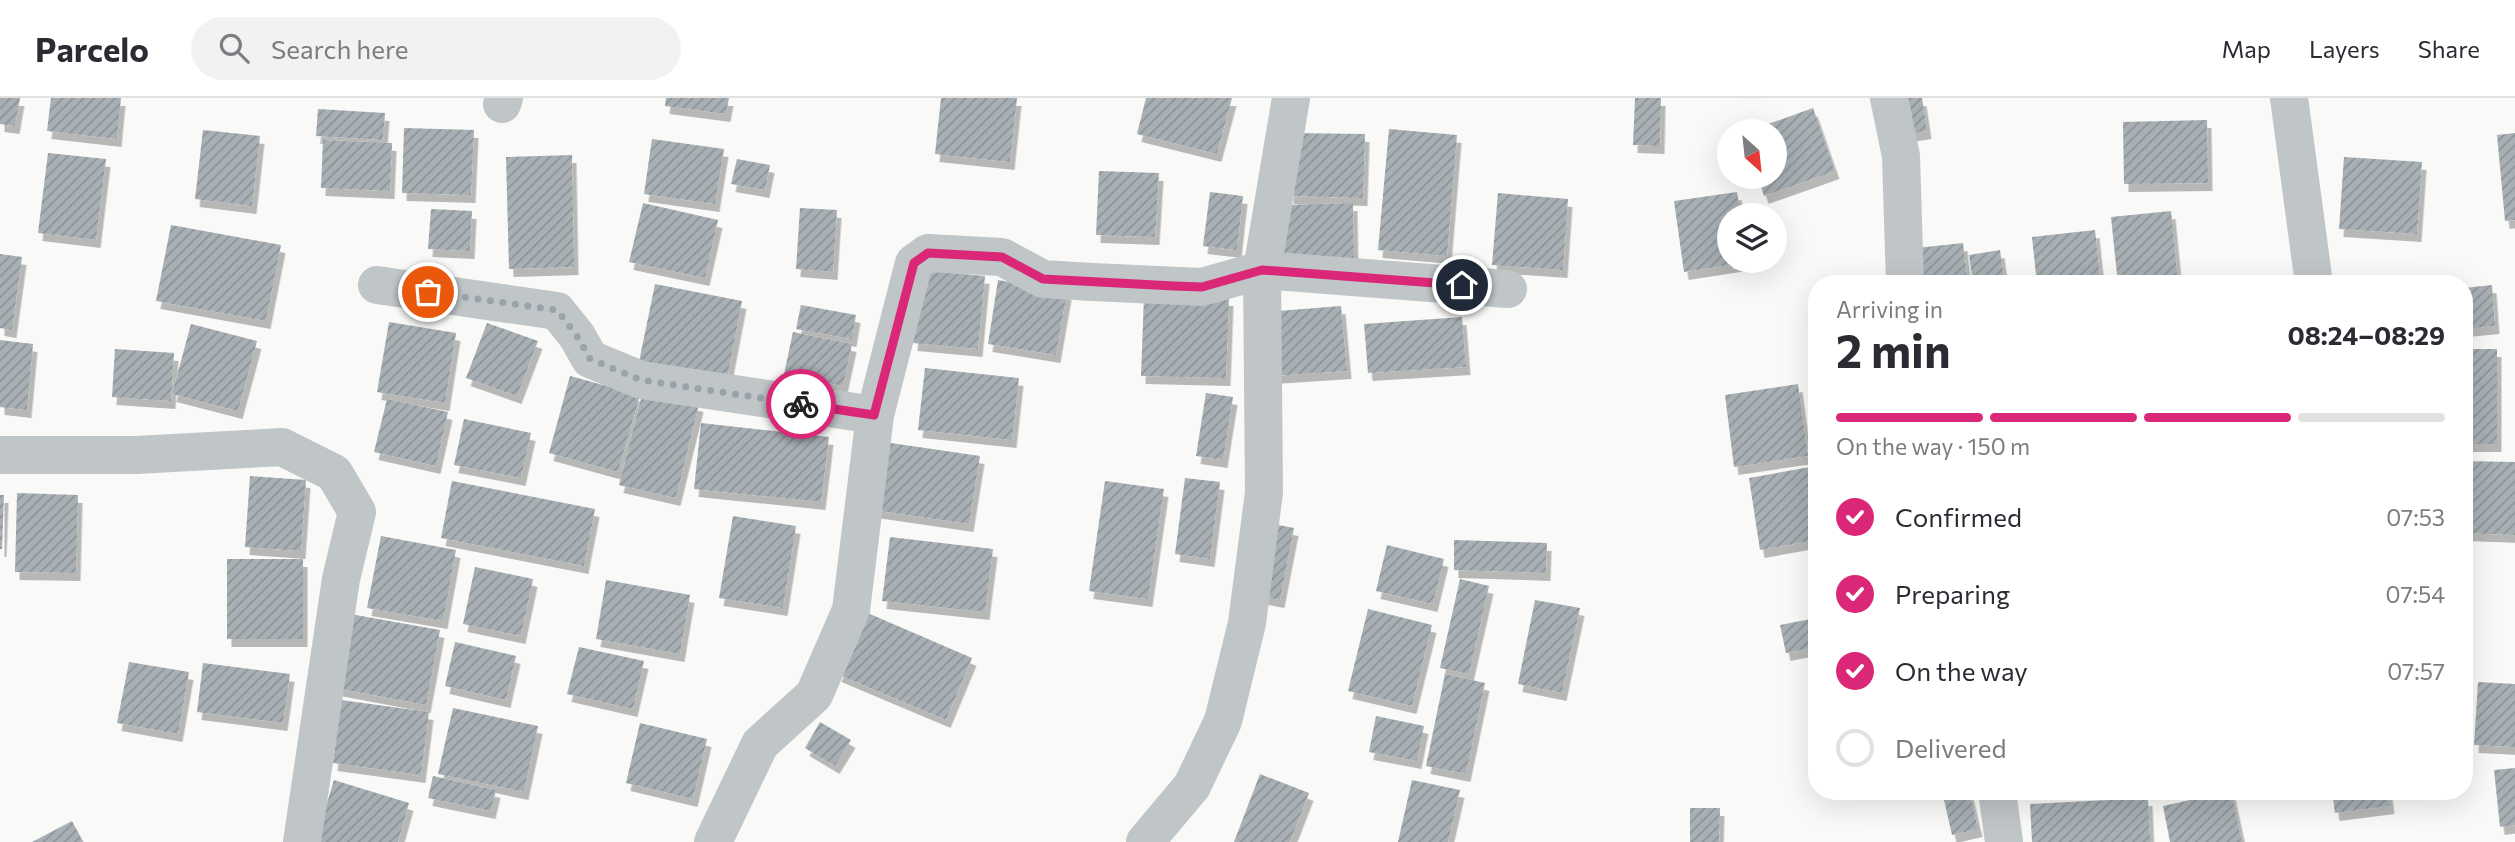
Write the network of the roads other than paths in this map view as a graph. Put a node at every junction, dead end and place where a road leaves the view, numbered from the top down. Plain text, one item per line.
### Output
1 (1291, 98) edge
2 (1889, 98) edge
3 (2289, 98) edge
4 (1262, 270) junction
5 (1905, 275) edge
6 (2313, 275) edge
7 (377, 285) dead end
8 (1508, 289) dead end
9 (874, 415) junction
10 (0, 455) edge
11 (1998, 800) edge
12 (302, 842) edge
13 (713, 842) edge
14 (1145, 842) edge
15 (2004, 842) edge

1 - 4 street
2 - 5 street
3 - 6 street
4 - 8 street
4 - 9 street
4 - 14 street
7 - 9 street
9 - 13 street
10 - 12 street
11 - 15 street

